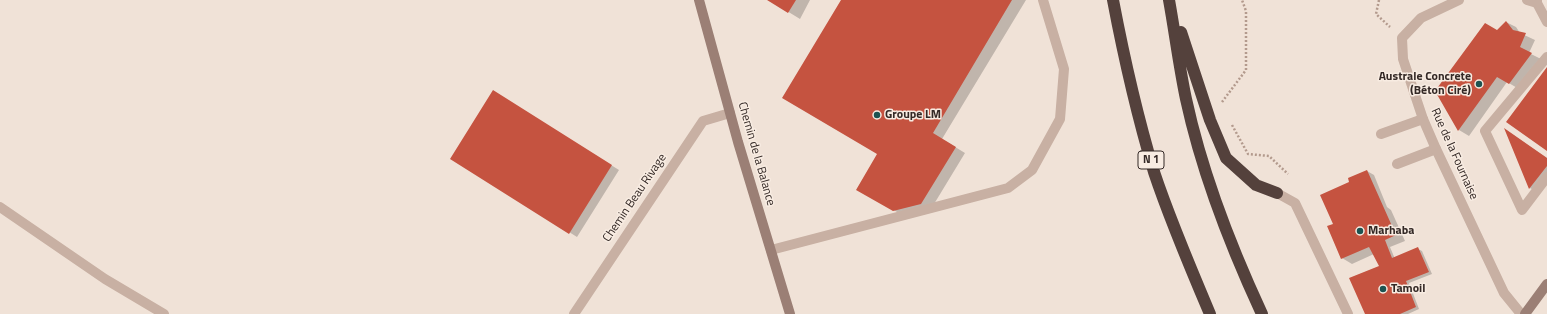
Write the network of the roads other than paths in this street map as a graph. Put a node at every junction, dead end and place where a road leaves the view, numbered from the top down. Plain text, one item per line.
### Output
1 (699, 0) edge
2 (1043, 0) edge
3 (1112, 0) edge
4 (1170, 0) edge
5 (1459, 0) edge
6 (1534, 1) edge
7 (1547, 22) edge
8 (1547, 57) edge
9 (730, 113) junction
10 (1423, 119) junction
11 (1382, 134) dead end
12 (1436, 149) junction
13 (1397, 164) dead end
14 (1547, 177) edge
15 (1277, 193) joint
16 (0, 207) edge
17 (770, 250) junction
18 (1547, 284) edge
19 (164, 314) edge
20 (574, 314) edge
21 (790, 314) edge
22 (1210, 314) edge
23 (1262, 314) edge
24 (1348, 314) edge
25 (1521, 314) edge
26 (1525, 314) edge

1 - 9 street, Chemin de la Balance
2 - 17 street
3 - 22 highway, N 1
4 - 15 highway
4 - 23 highway
5 - 10 street, Rue de la Fournaise
6 - 7 street
8 - 14 street
9 - 17 street, Chemin de la Balance
9 - 20 street, Chemin Beau Rivage
10 - 11 street
10 - 12 street, Rue de la Fournaise
12 - 13 street
12 - 25 street, Rue de la Fournaise
15 - 24 street
16 - 19 street
17 - 21 street, Chemin de la Balance
18 - 26 street

